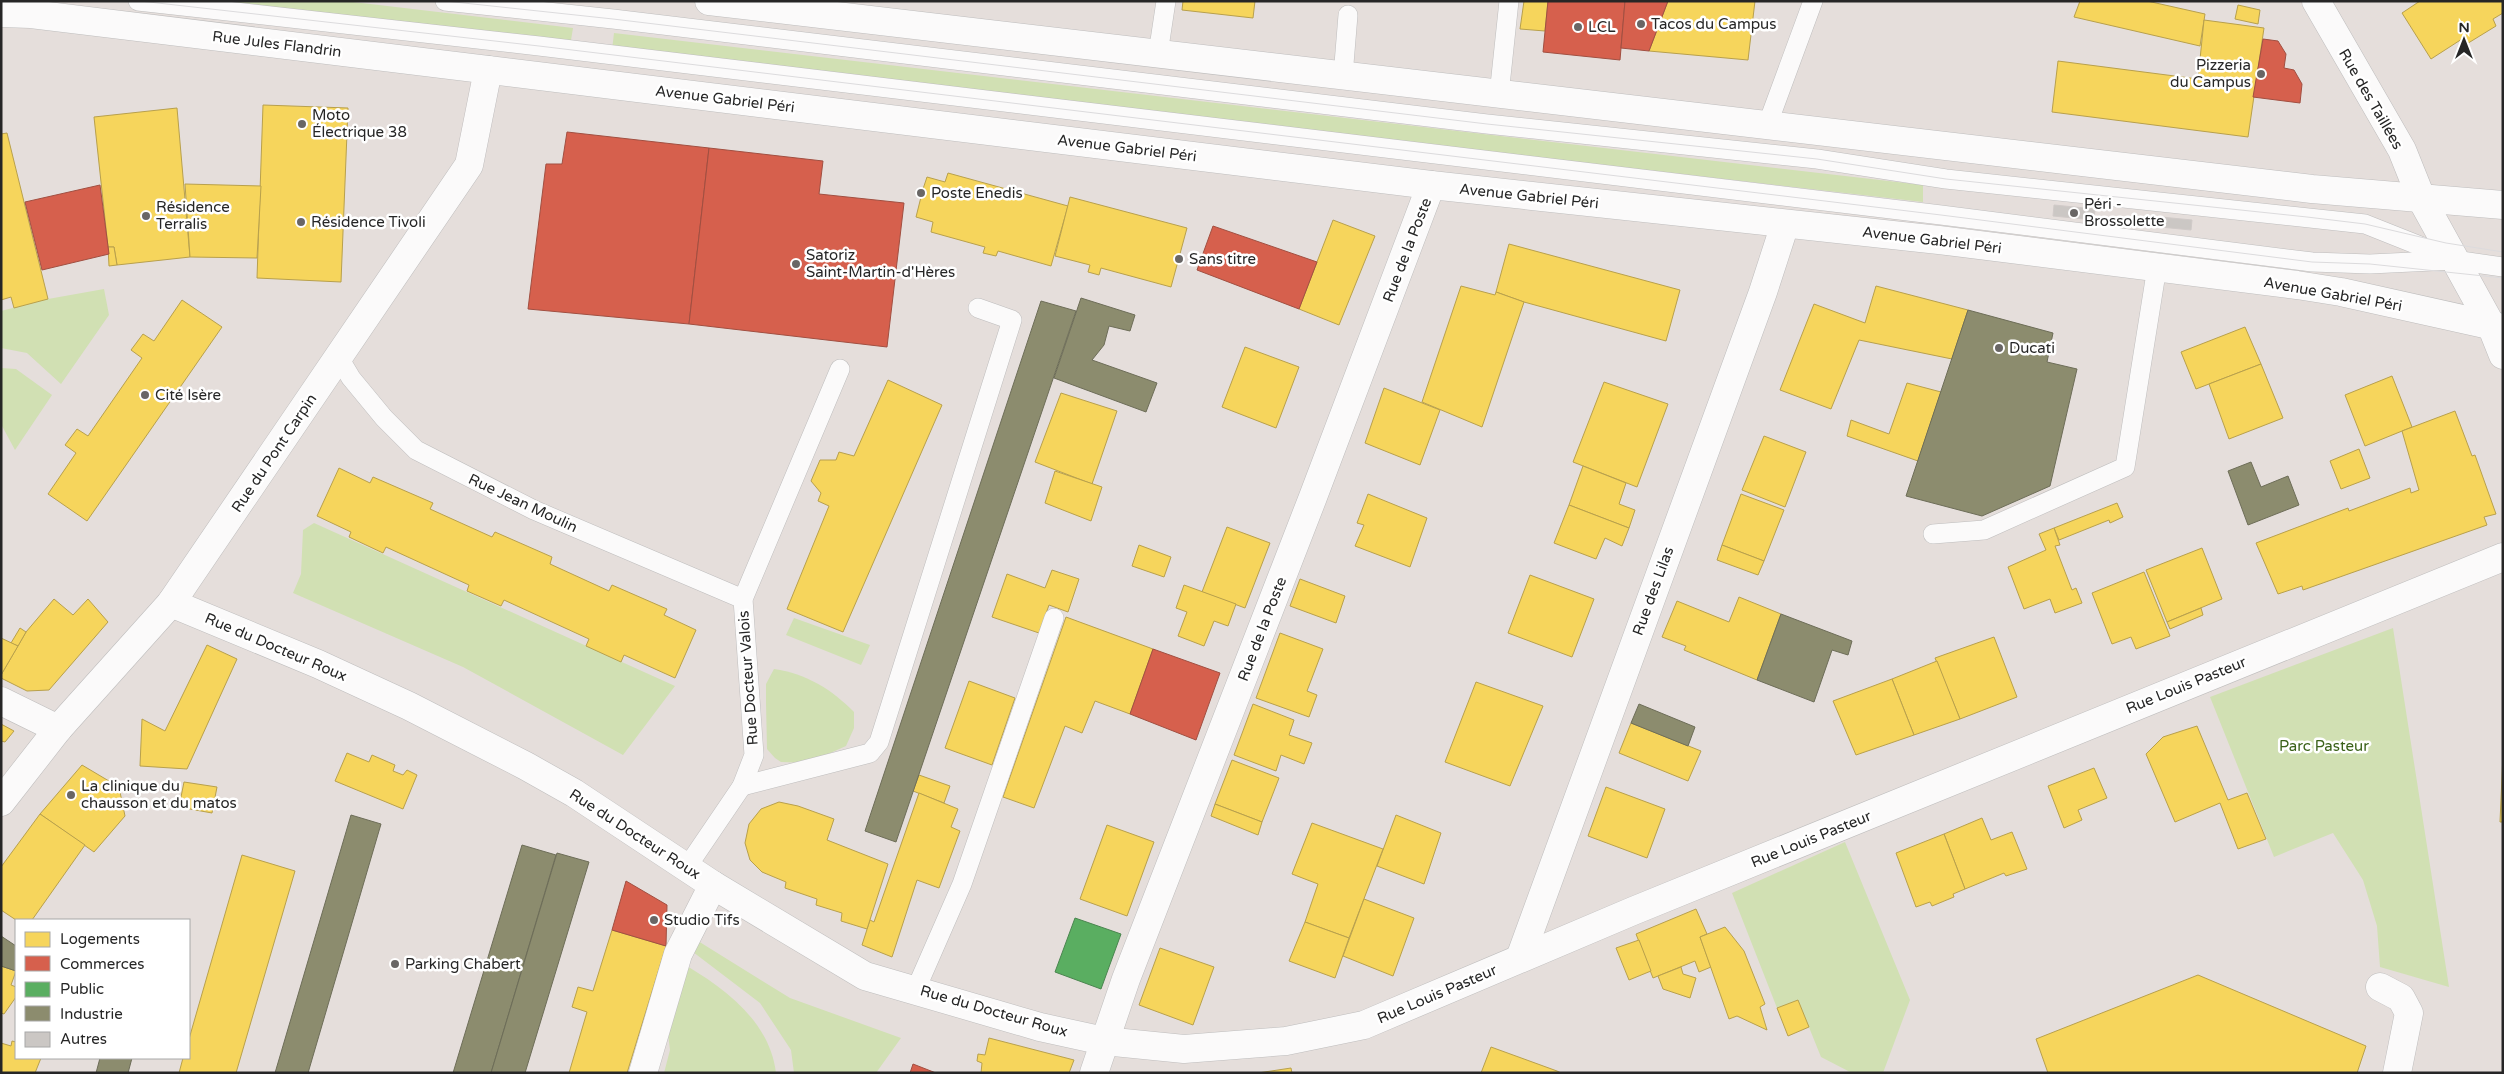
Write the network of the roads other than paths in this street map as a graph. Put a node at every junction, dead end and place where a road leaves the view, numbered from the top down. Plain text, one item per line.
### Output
1 (138, 1) edge
2 (445, 1) edge
3 (1166, 1) edge
4 (1509, 1) edge
5 (1813, 1) edge
6 (2316, 1) edge
7 (721, 2) edge
8 (1, 13) edge
9 (1348, 15) dead end
10 (580, 52) joint
11 (1158, 54) junction
12 (488, 70) junction
13 (1344, 76) junction
14 (553, 77) joint
15 (1499, 95) junction
16 (1767, 126) junction
17 (1431, 185) junction
18 (2422, 200) junction
19 (2503, 205) edge
20 (1785, 224) junction
21 (2454, 260) junction
22 (2503, 267) edge
23 (2157, 268) junction
24 (978, 308) dead end
25 (2497, 327) edge
26 (2503, 355) edge
27 (339, 358) junction
28 (840, 369) dead end
29 (1933, 534) dead end
30 (2503, 557) edge
31 (743, 599) junction
32 (171, 602) junction
33 (1054, 618) dead end
34 (1, 701) edge
35 (58, 729) junction
36 (742, 786) junction
37 (1, 802) edge
38 (687, 867) junction
39 (713, 885) junction
40 (1520, 958) junction
41 (916, 989) junction
42 (2390, 992) dead end
43 (1104, 1041) junction
44 (643, 1073) edge
45 (1094, 1073) edge
46 (2397, 1073) edge

1 - 10 lane, Rue Jules Flandrin
2 - 21 lane, Avenue Gabriel Péri
3 - 11 lane
4 - 15 lane
5 - 16 lane
6 - 18 street, Rue des Taillées
7 - 11 street
8 - 12 street, Rue Jules Flandrin
9 - 13 lane
10 - 21 lane, Avenue Gabriel Péri
11 - 13 street
12 - 14 street, Rue Jules Flandrin
12 - 27 street, Rue du Pont Carpin
13 - 15 street
14 - 17 street, Avenue Gabriel Péri
15 - 16 street
16 - 18 street
17 - 20 street, Avenue Gabriel Péri
17 - 43 street, Rue de la Poste
18 - 19 street
18 - 21 street, Rue des Taillées
20 - 23 street, Avenue Gabriel Péri
20 - 40 street, Rue des Lilas
21 - 22 lane, Avenue Gabriel Péri
21 - 25 street, Rue des Taillées
23 - 25 street, Avenue Gabriel Péri
23 - 29 lane
24 - 36 lane
25 - 26 street, Rue des Taillées
27 - 31 lane, Rue Jean Moulin
27 - 32 street, Rue du Pont Carpin
28 - 31 lane, Rue Docteur Valois
30 - 40 street, Rue Louis Pasteur
31 - 36 lane, Rue Docteur Valois
32 - 35 street, Rue du Pont Carpin
32 - 38 street, Rue du Docteur Roux
33 - 41 lane
34 - 35 street
35 - 37 street, Rue du Pont Carpin
36 - 38 lane, Rue Docteur Valois
38 - 39 street, Rue du Docteur Roux
39 - 41 street, Rue du Docteur Roux
39 - 44 street
40 - 43 street, Rue Louis Pasteur
41 - 43 street, Rue du Docteur Roux
42 - 46 street
43 - 45 street, Rue de la Poste

